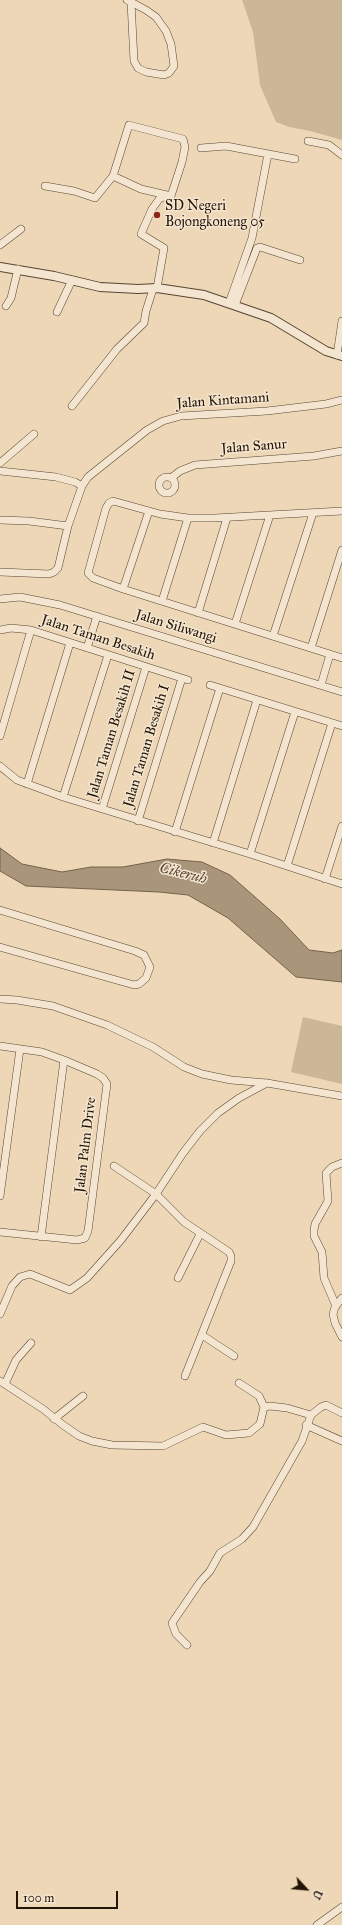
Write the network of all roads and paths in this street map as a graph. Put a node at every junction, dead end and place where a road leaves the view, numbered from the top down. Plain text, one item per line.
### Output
1 (129, 1) edge
2 (308, 141) dead end
3 (201, 148) dead end
4 (268, 154) junction
5 (342, 155) edge
6 (295, 159) dead end
7 (113, 176) junction
8 (45, 186) dead end
9 (171, 196) junction
10 (21, 229) dead end
11 (0, 245) edge
12 (300, 260) dead end
13 (0, 266) edge
14 (18, 269) junction
15 (72, 280) junction
16 (155, 288) junction
17 (232, 304) junction
18 (6, 306) dead end
19 (57, 312) dead end
20 (342, 321) edge
21 (340, 355) edge
22 (342, 400) edge
23 (72, 406) dead end
24 (34, 434) dead end
25 (342, 451) edge
26 (0, 463) edge
27 (0, 471) edge
28 (171, 478) dead end
29 (82, 486) junction
30 (149, 511) junction
31 (342, 511) edge
32 (314, 513) junction
33 (270, 515) junction
34 (188, 518) junction
35 (227, 518) junction
36 (0, 520) edge
37 (68, 526) junction
38 (342, 550) edge
39 (0, 572) edge
40 (123, 589) junction
41 (0, 599) edge
42 (162, 601) junction
43 (198, 613) junction
44 (97, 616) junction
45 (235, 624) junction
46 (0, 630) edge
47 (31, 630) junction
48 (273, 636) junction
49 (70, 643) junction
50 (87, 648) junction
51 (311, 648) junction
52 (108, 654) junction
53 (330, 654) junction
54 (342, 658) edge
55 (146, 667) junction
56 (185, 679) joint
57 (210, 685) dead end
58 (321, 686) junction
59 (220, 688) junction
60 (342, 692) edge
61 (257, 700) junction
62 (296, 712) junction
63 (332, 723) junction
64 (342, 726) edge
65 (0, 736) edge
66 (0, 766) edge
67 (26, 784) junction
68 (63, 797) junction
69 (102, 809) junction
70 (138, 821) junction
71 (342, 826) edge
72 (175, 832) junction
73 (213, 843) junction
74 (250, 854) junction
75 (287, 866) junction
76 (325, 879) junction
77 (342, 884) edge
78 (0, 910) edge
79 (0, 947) edge
80 (0, 1000) edge
81 (0, 1046) edge
82 (20, 1049) junction
83 (64, 1060) junction
84 (267, 1083) junction
85 (342, 1096) edge
86 (342, 1163) edge
87 (114, 1166) dead end
88 (156, 1194) junction
89 (0, 1196) edge
90 (0, 1232) edge
91 (200, 1234) junction
92 (41, 1237) junction
93 (178, 1278) dead end
94 (342, 1298) edge
95 (336, 1306) junction
96 (0, 1314) edge
97 (202, 1335) junction
98 (342, 1337) edge
99 (31, 1343) dead end
100 (234, 1356) dead end
101 (185, 1376) dead end
102 (2, 1382) edge
103 (238, 1383) dead end
104 (83, 1396) dead end
105 (264, 1407) junction
106 (342, 1413) edge
107 (311, 1416) junction
108 (54, 1419) junction
109 (306, 1425) junction
110 (342, 1442) edge
111 (187, 1645) dead end
112 (342, 1907) edge
113 (317, 1925) edge

1 - 1 street
2 - 5 street
3 - 4 street
4 - 6 street
4 - 17 street
7 - 8 street
7 - 9 street
7 - 9 street
9 - 16 street
10 - 11 street
12 - 17 street
13 - 14 street
14 - 15 street
14 - 18 street
15 - 16 street
15 - 19 street
16 - 17 street
16 - 23 street
17 - 21 street
20 - 21 street
22 - 29 street, Jalan Kintamani
24 - 26 street
25 - 28 street, Jalan Sanur
27 - 29 street
29 - 37 street
30 - 34 street
30 - 40 street
30 - 40 street
31 - 32 street
32 - 33 street
32 - 48 street
33 - 35 street
33 - 45 street
34 - 35 street
34 - 42 street
35 - 43 street
36 - 37 street
37 - 39 street
38 - 51 street
40 - 42 street
41 - 44 street, Jalan Siliwangi
42 - 43 street
43 - 45 street
44 - 50 street
44 - 58 street, Jalan Siliwangi
45 - 48 street
46 - 47 street, Jalan Taman Besakih
47 - 49 street, Jalan Taman Besakih
47 - 65 street
48 - 51 street
49 - 50 street, Jalan Taman Besakih
49 - 67 street
50 - 52 street, Jalan Taman Besakih
51 - 53 street
52 - 55 street, Jalan Taman Besakih
52 - 68 street
53 - 54 street
53 - 58 street
55 - 56 street, Jalan Taman Besakih
55 - 69 street, Jalan Taman Besakih II
56 - 70 street, Jalan Taman Besakih I
57 - 59 street
58 - 60 street, Jalan Siliwangi
59 - 61 street
59 - 72 street
61 - 62 street
61 - 73 street
62 - 63 street
62 - 74 street
63 - 64 street
63 - 75 street
66 - 67 street
67 - 68 street
68 - 69 street
69 - 70 street
70 - 72 street
71 - 76 street
72 - 73 street
73 - 74 street
74 - 75 street
75 - 76 street
76 - 77 street
78 - 79 street
80 - 84 street
81 - 82 street, Jalan Palm Drive
82 - 83 street, Jalan Palm Drive
82 - 89 street
83 - 92 street
83 - 92 street, Jalan Palm Drive
84 - 85 street
84 - 88 street
86 - 95 street
87 - 88 street
88 - 91 street
88 - 96 street
90 - 92 street, Jalan Palm Drive
91 - 93 street
91 - 97 street
94 - 95 street
95 - 98 street
97 - 100 street
97 - 101 street
99 - 102 street
102 - 108 street
103 - 105 street
104 - 108 street
105 - 107 street
105 - 108 street
106 - 107 street
107 - 109 street
109 - 110 street
109 - 111 street
112 - 113 street

